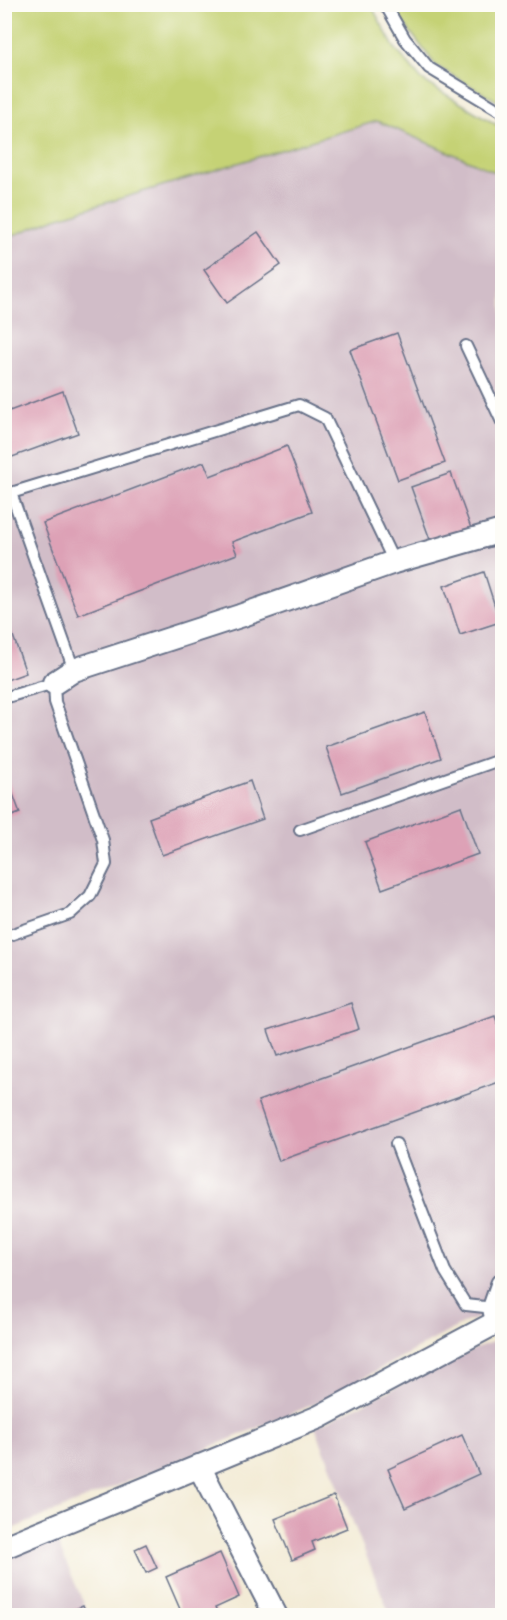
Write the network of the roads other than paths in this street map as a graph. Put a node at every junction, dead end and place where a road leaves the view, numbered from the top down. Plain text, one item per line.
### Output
1 (385, 4) edge
2 (502, 112) edge
3 (466, 346) dead end
4 (502, 422) edge
5 (8, 494) edge
6 (502, 531) edge
7 (394, 562) junction
8 (74, 670) junction
9 (54, 683) junction
10 (4, 698) edge
11 (502, 759) edge
12 (300, 830) dead end
13 (4, 937) edge
14 (396, 1144) dead end
15 (502, 1285) edge
16 (499, 1314) edge
17 (199, 1466) junction
18 (4, 1547) edge
19 (276, 1616) edge

1 - 2 lane
3 - 4 lane
5 - 7 lane
5 - 8 lane
6 - 7 street
7 - 8 street
8 - 9 street
9 - 10 lane
9 - 13 lane
11 - 12 lane
14 - 16 lane
15 - 16 street
16 - 17 street
17 - 18 street
17 - 19 street

